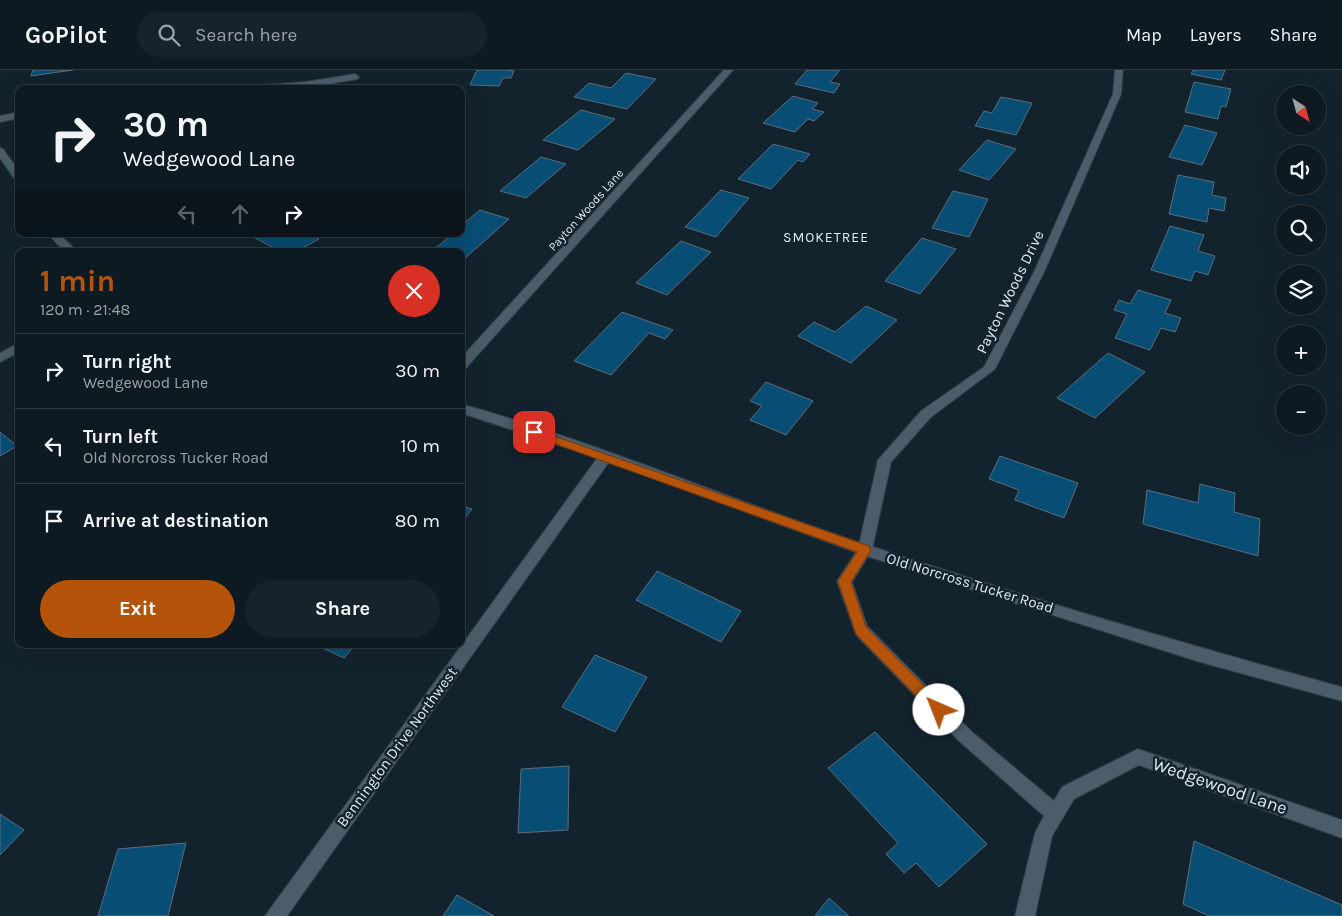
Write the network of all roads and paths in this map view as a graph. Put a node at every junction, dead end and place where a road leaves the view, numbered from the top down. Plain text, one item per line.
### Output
1 (729, 70) edge
2 (1120, 70) edge
3 (354, 77) dead end
4 (305, 85) edge
5 (15, 115) edge
6 (0, 119) edge
7 (0, 151) edge
8 (15, 174) edge
9 (56, 237) edge
10 (68, 248) edge
11 (15, 349) edge
12 (0, 358) edge
13 (465, 362) edge
14 (465, 409) edge
15 (606, 456) junction
16 (865, 550) junction
17 (1342, 694) edge
18 (1056, 814) junction
19 (1342, 829) edge
20 (275, 916) edge
21 (1025, 916) edge

1 - 13 street, Payton Woods Lane
2 - 16 street, Payton Woods Drive
3 - 4 street
5 - 6 street
7 - 8 street
9 - 10 street
11 - 12 street
14 - 15 street, Old Norcross Tucker Road
15 - 16 street, Old Norcross Tucker Road
15 - 20 street, Bennington Drive Northwest
16 - 17 street, Old Norcross Tucker Road
16 - 18 street
18 - 19 street, Wedgewood Lane
18 - 21 street, Wedgewood Lane

